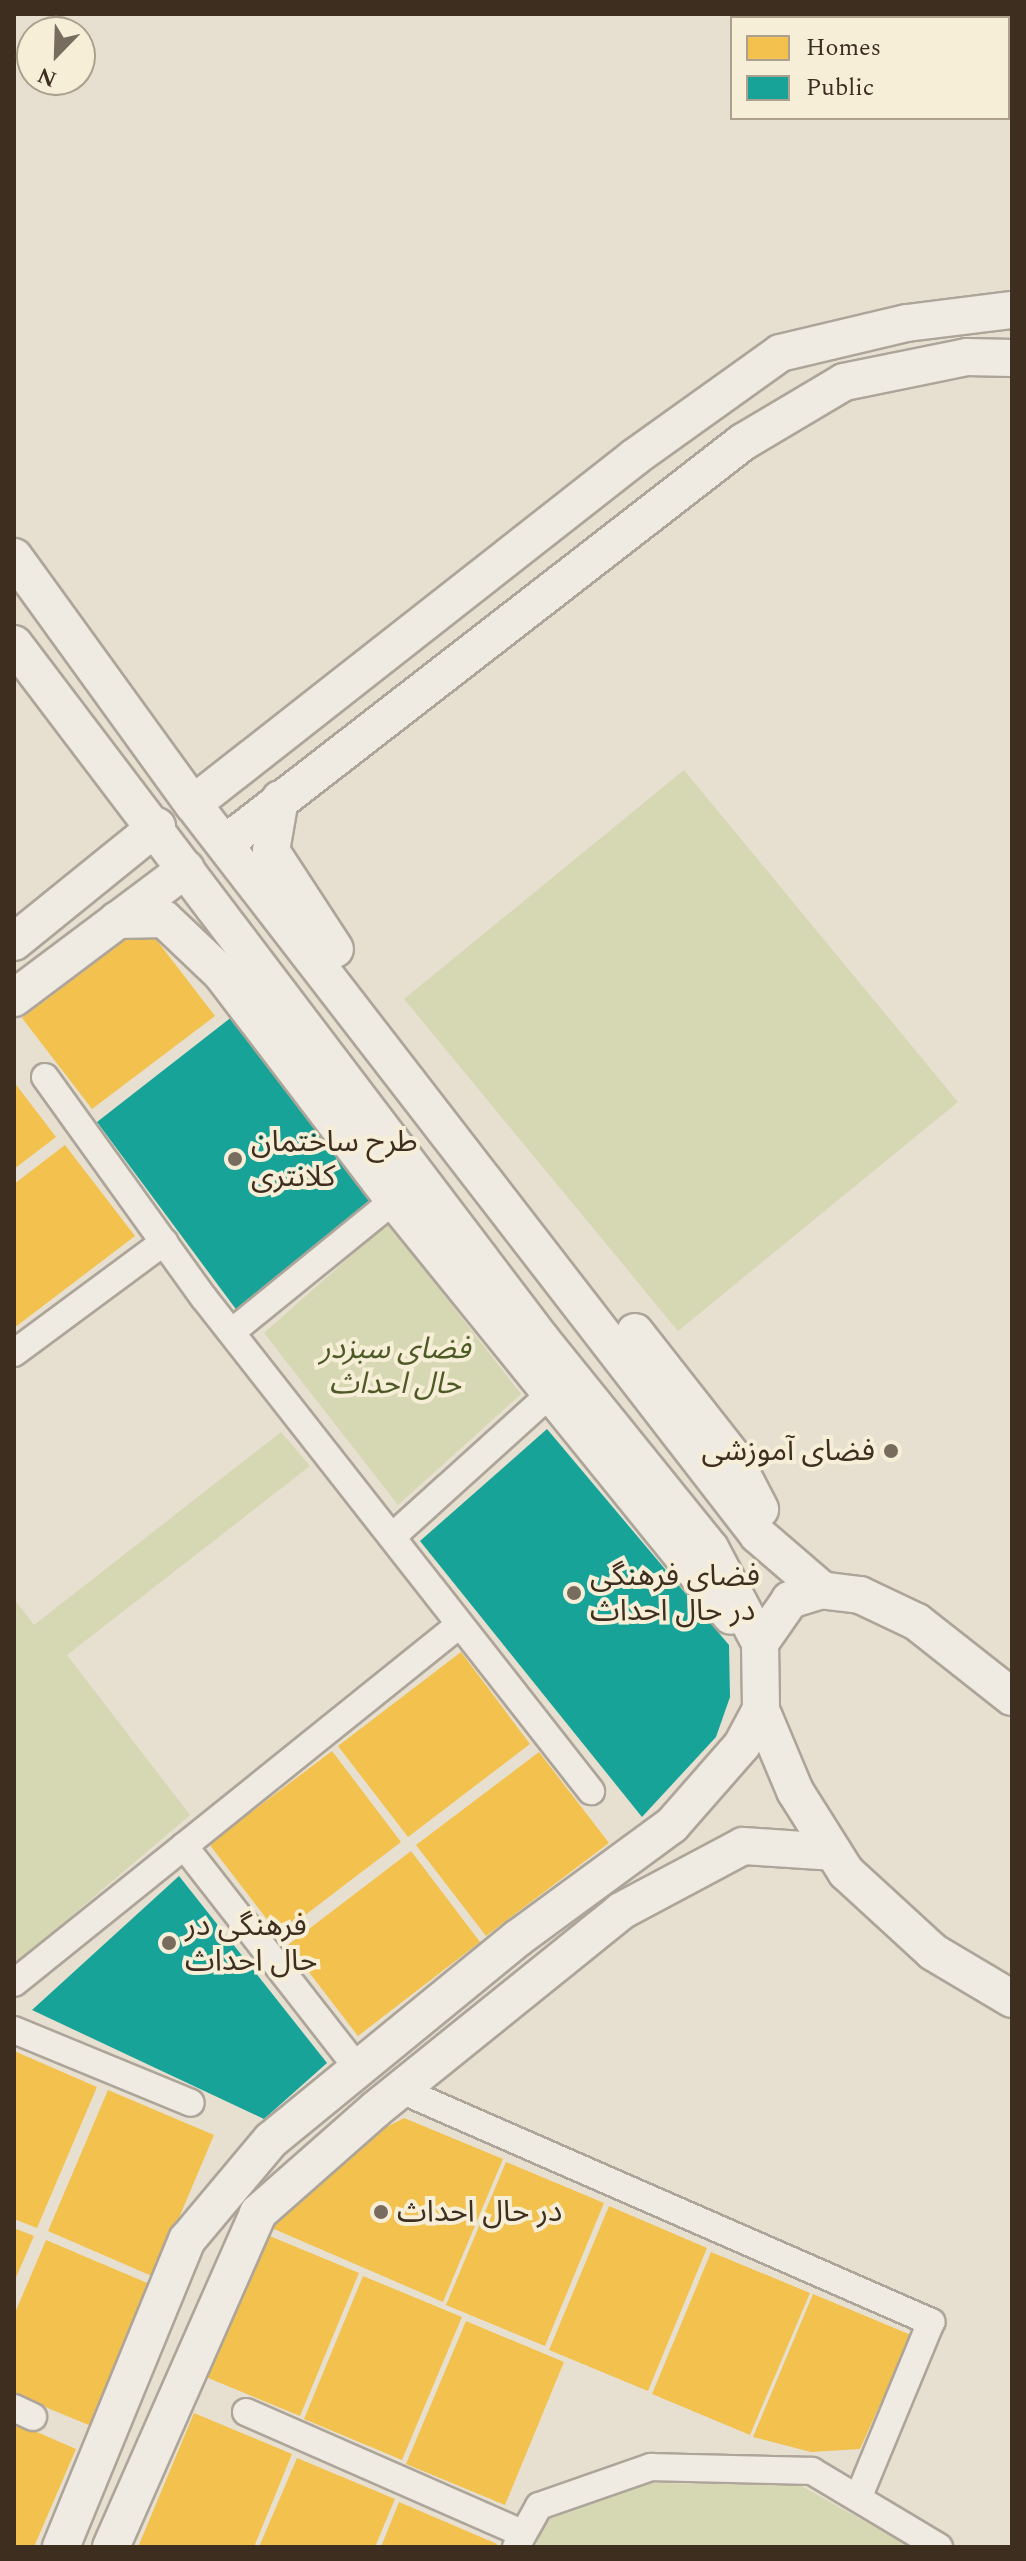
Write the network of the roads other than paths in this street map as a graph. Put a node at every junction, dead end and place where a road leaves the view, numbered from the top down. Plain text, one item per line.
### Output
1 (1012, 310) edge
2 (1012, 358) edge
3 (14, 557) edge
4 (14, 644) edge
5 (280, 799) junction
6 (193, 804) junction
7 (157, 826) junction
8 (226, 843) junction
9 (186, 869) junction
10 (117, 920) junction
11 (14, 942) edge
12 (14, 998) edge
13 (289, 1006) junction
14 (280, 1051) junction
15 (45, 1077) dead end
16 (394, 1200) junction
17 (164, 1242) junction
18 (233, 1331) junction
19 (14, 1353) edge
20 (550, 1394) junction
21 (393, 1536) junction
22 (788, 1563) junction
23 (822, 1590) junction
24 (459, 1625) junction
25 (760, 1643) junction
26 (1012, 1697) edge
27 (761, 1710) junction
28 (591, 1791) dead end
29 (184, 1846) junction
30 (833, 1852) junction
31 (14, 1983) edge
32 (1012, 1999) edge
33 (14, 2030) edge
34 (358, 2069) junction
35 (401, 2090) junction
36 (191, 2103) dead end
37 (246, 2412) dead end
38 (859, 2496) junction
39 (519, 2540) edge
40 (61, 2547) edge
41 (112, 2547) edge
42 (939, 2547) edge

1 - 6 street
2 - 5 street
3 - 6 street
4 - 7 street
5 - 8 street
5 - 22 street
6 - 8 street
7 - 9 street
7 - 11 street
8 - 22 street
9 - 10 street
9 - 13 street
10 - 12 street
10 - 14 street
13 - 14 street
13 - 25 street
14 - 16 street
15 - 17 street
16 - 18 street
16 - 20 street
17 - 18 street
17 - 19 street
18 - 21 street
20 - 21 street
20 - 25 street
21 - 24 street
22 - 23 street
23 - 25 street
23 - 26 street
24 - 28 street
24 - 29 street
25 - 27 street
27 - 30 street
27 - 34 street
29 - 31 street
29 - 34 street
30 - 32 street
30 - 35 street
33 - 36 street
34 - 40 street
35 - 38 street
35 - 41 street
37 - 39 street
38 - 39 street
38 - 42 street

